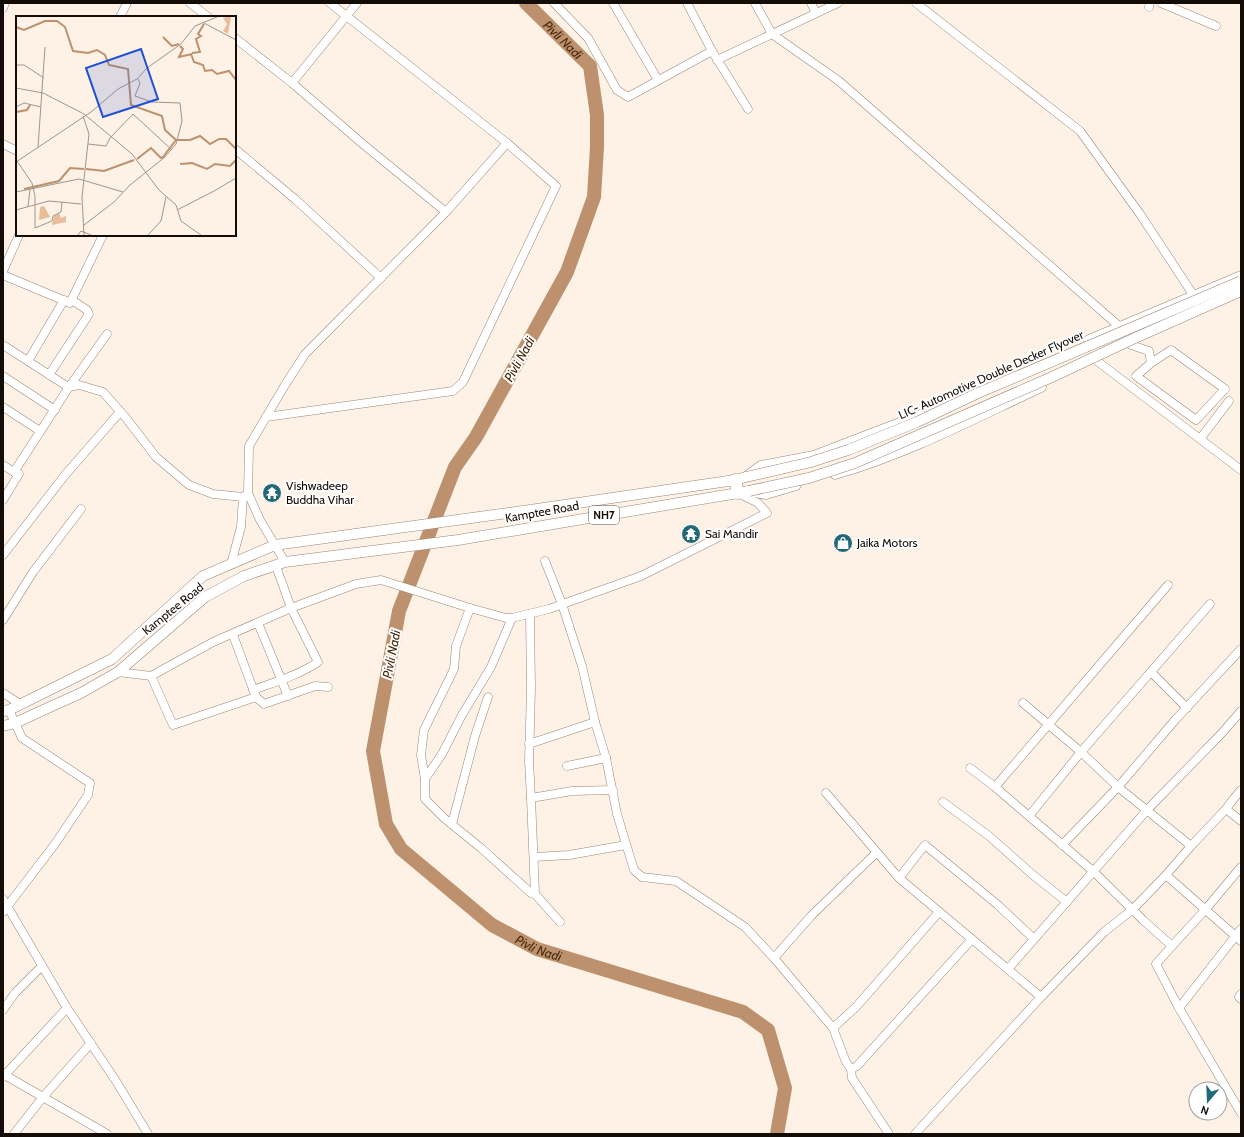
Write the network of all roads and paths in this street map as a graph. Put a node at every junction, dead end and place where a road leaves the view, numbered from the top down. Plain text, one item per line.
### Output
1 (5, 3) edge
2 (126, 3) edge
3 (190, 3) edge
4 (330, 3) edge
5 (357, 3) edge
6 (554, 3) edge
7 (613, 3) edge
8 (687, 3) edge
9 (755, 3) edge
10 (811, 3) edge
11 (838, 3) edge
12 (916, 3) edge
13 (1161, 3) edge
14 (3, 8) edge
15 (816, 13) junction
16 (120, 16) edge
17 (207, 16) edge
18 (347, 17) junction
19 (1216, 26) dead end
20 (772, 34) junction
21 (236, 39) edge
22 (712, 51) junction
23 (718, 60) junction
24 (658, 80) junction
25 (292, 82) junction
26 (748, 109) dead end
27 (507, 143) junction
28 (3, 144) edge
29 (16, 150) edge
30 (236, 150) edge
31 (446, 212) junction
32 (19, 236) edge
33 (102, 236) edge
34 (3, 271) edge
35 (3, 276) edge
36 (1241, 276) edge
37 (382, 278) junction
38 (1241, 281) edge
39 (1241, 291) edge
40 (1192, 294) dead end
41 (1241, 296) edge
42 (68, 300) junction
43 (1120, 327) junction
44 (107, 334) dead end
45 (3, 345) edge
46 (1131, 345) junction
47 (28, 361) junction
48 (1097, 361) junction
49 (1151, 363) junction
50 (49, 375) junction
51 (3, 376) edge
52 (70, 387) junction
53 (1229, 401) dead end
54 (3, 407) edge
55 (56, 410) junction
56 (120, 412) junction
57 (266, 417) junction
58 (40, 431) junction
59 (1200, 439) junction
60 (3, 465) edge
61 (1240, 468) edge
62 (14, 472) junction
63 (740, 479) junction
64 (744, 492) junction
65 (245, 495) junction
66 (3, 500) edge
67 (81, 509) dead end
68 (275, 545) junction
69 (3, 555) edge
70 (545, 561) dead end
71 (231, 564) junction
72 (280, 564) junction
73 (1168, 585) dead end
74 (562, 604) junction
75 (1210, 604) dead end
76 (291, 608) junction
77 (470, 608) junction
78 (6, 611) edge
79 (530, 614) junction
80 (512, 618) junction
81 (3, 620) edge
82 (258, 623) junction
83 (233, 635) junction
84 (1241, 649) edge
85 (118, 672) junction
86 (1151, 672) junction
87 (151, 676) junction
88 (281, 680) junction
89 (328, 687) dead end
90 (3, 693) edge
91 (255, 693) junction
92 (288, 696) junction
93 (488, 697) dead end
94 (1023, 703) dead end
95 (20, 704) junction
96 (1187, 708) junction
97 (6, 711) edge
98 (1241, 711) edge
99 (595, 722) junction
100 (15, 723) junction
101 (1048, 725) junction
102 (3, 726) edge
103 (529, 744) junction
104 (1081, 752) junction
105 (606, 758) junction
106 (567, 766) dead end
107 (970, 768) dead end
108 (425, 779) junction
109 (1118, 787) junction
110 (996, 788) junction
111 (613, 790) junction
112 (1241, 790) edge
113 (826, 793) dead end
114 (531, 798) junction
115 (943, 802) dead end
116 (1147, 810) junction
117 (1226, 810) junction
118 (1029, 816) junction
119 (1241, 821) edge
120 (452, 824) junction
121 (626, 845) junction
122 (1062, 845) junction
123 (1191, 846) junction
124 (876, 853) junction
125 (534, 857) junction
126 (1241, 867) edge
127 (1093, 872) junction
128 (1166, 875) junction
129 (899, 878) junction
130 (535, 894) junction
131 (1067, 902) junction
132 (4, 906) edge
133 (1132, 910) junction
134 (1205, 910) junction
135 (939, 912) junction
136 (560, 922) dead end
137 (1241, 929) edge
138 (1238, 938) edge
139 (972, 939) junction
140 (1034, 939) junction
141 (1172, 946) junction
142 (774, 958) junction
143 (42, 966) junction
144 (1008, 969) junction
145 (1241, 994) edge
146 (1041, 997) junction
147 (1241, 999) edge
148 (67, 1008) junction
149 (1179, 1008) junction
150 (3, 1010) edge
151 (833, 1028) junction
152 (91, 1043) junction
153 (851, 1069) junction
154 (4, 1075) edge
155 (43, 1097) junction
156 (1241, 1112) edge
157 (14, 1134) edge
158 (107, 1134) edge
159 (148, 1134) edge
160 (889, 1134) edge
161 (915, 1134) edge

1 - 14 street
2 - 16 street
3 - 17 street
4 - 18 street
5 - 18 street
6 - 24 street
7 - 24 street
8 - 22 street
9 - 20 street
10 - 15 street
11 - 15 street
12 - 40 street
13 - 19 street
15 - 20 street
18 - 25 street
18 - 27 street
20 - 23 street
20 - 43 street
21 - 25 street
22 - 23 street
22 - 24 street
23 - 26 street
25 - 31 street
27 - 31 street
27 - 57 street
28 - 29 street
30 - 37 street
31 - 37 street
32 - 34 street
33 - 42 street
35 - 42 street
36 - 43 main road
37 - 57 street
38 - 63 main road, LIC- Automotive Double Decker Flyover, bridge
39 - 64 main road, bridge
41 - 46 main road
42 - 47 street
42 - 50 street
43 - 46 street
43 - 63 main road
44 - 52 street
45 - 47 street
46 - 48 main road
46 - 49 street
47 - 50 street
48 - 59 street
48 - 64 main road
49 - 49 street
50 - 52 street
51 - 55 street
52 - 55 street
52 - 56 street
53 - 59 street
54 - 58 street
55 - 58 street
56 - 65 street
56 - 69 street
57 - 65 street
58 - 62 street
59 - 61 street
60 - 62 street
62 - 66 street
63 - 64 highway
63 - 68 main road, LIC- Automotive Double Decker Flyover
64 - 72 main road, Kamptee Road / NH7
64 - 74 street
65 - 68 street
65 - 71 street
67 - 78 street
68 - 71 main road, LIC- Automotive Double Decker Flyover
68 - 72 street
70 - 74 street
71 - 95 main road, LIC- Automotive Double Decker Flyover
72 - 76 street
72 - 85 main road, Kamptee Road
73 - 101 street
74 - 79 street
74 - 99 street
75 - 86 street
76 - 77 street
76 - 82 street
76 - 88 street
77 - 80 street
77 - 108 street
78 - 81 street
79 - 80 street
79 - 103 street
80 - 108 street
82 - 83 street
82 - 88 street
83 - 87 street
83 - 91 street
84 - 96 street
85 - 87 street
85 - 100 main road, Kamptee Road
86 - 96 street
86 - 104 street
87 - 91 street
88 - 91 street
88 - 92 street
89 - 92 street
90 - 95 street
91 - 92 street
93 - 120 street
94 - 101 street
95 - 97 main road, LIC- Automotive Double Decker Flyover
96 - 109 street
97 - 100 street
98 - 116 street
99 - 103 street
99 - 105 street
100 - 102 main road, Kamptee Road
100 - 132 street
101 - 104 street
101 - 110 street
103 - 114 street
104 - 109 street
104 - 118 street
105 - 106 street
105 - 111 street
107 - 110 street
108 - 120 street
109 - 116 street
109 - 122 street
110 - 118 street
111 - 114 street
111 - 121 street
112 - 117 street
113 - 124 street
114 - 125 street
115 - 131 street
116 - 123 street
116 - 127 street
117 - 119 street
117 - 123 street
118 - 122 street
120 - 130 street
121 - 125 street
121 - 142 street
122 - 127 street
123 - 128 street
124 - 129 street
124 - 142 street
125 - 130 street
126 - 134 street
127 - 131 street
127 - 133 street
128 - 133 street
128 - 134 street
129 - 135 street
129 - 140 street
130 - 136 street
131 - 140 street
132 - 143 street
133 - 141 street
133 - 146 street
134 - 138 street
134 - 141 street
135 - 139 street
135 - 151 street
137 - 138 street
138 - 149 street
139 - 144 street
139 - 153 street
140 - 144 street
141 - 149 street
142 - 151 street
143 - 148 street
143 - 150 street
144 - 146 street
145 - 147 street
146 - 161 street
148 - 152 street
148 - 154 street
149 - 156 street
151 - 153 street
152 - 155 street
152 - 159 street
153 - 160 street
154 - 155 street
155 - 157 street
155 - 158 street

